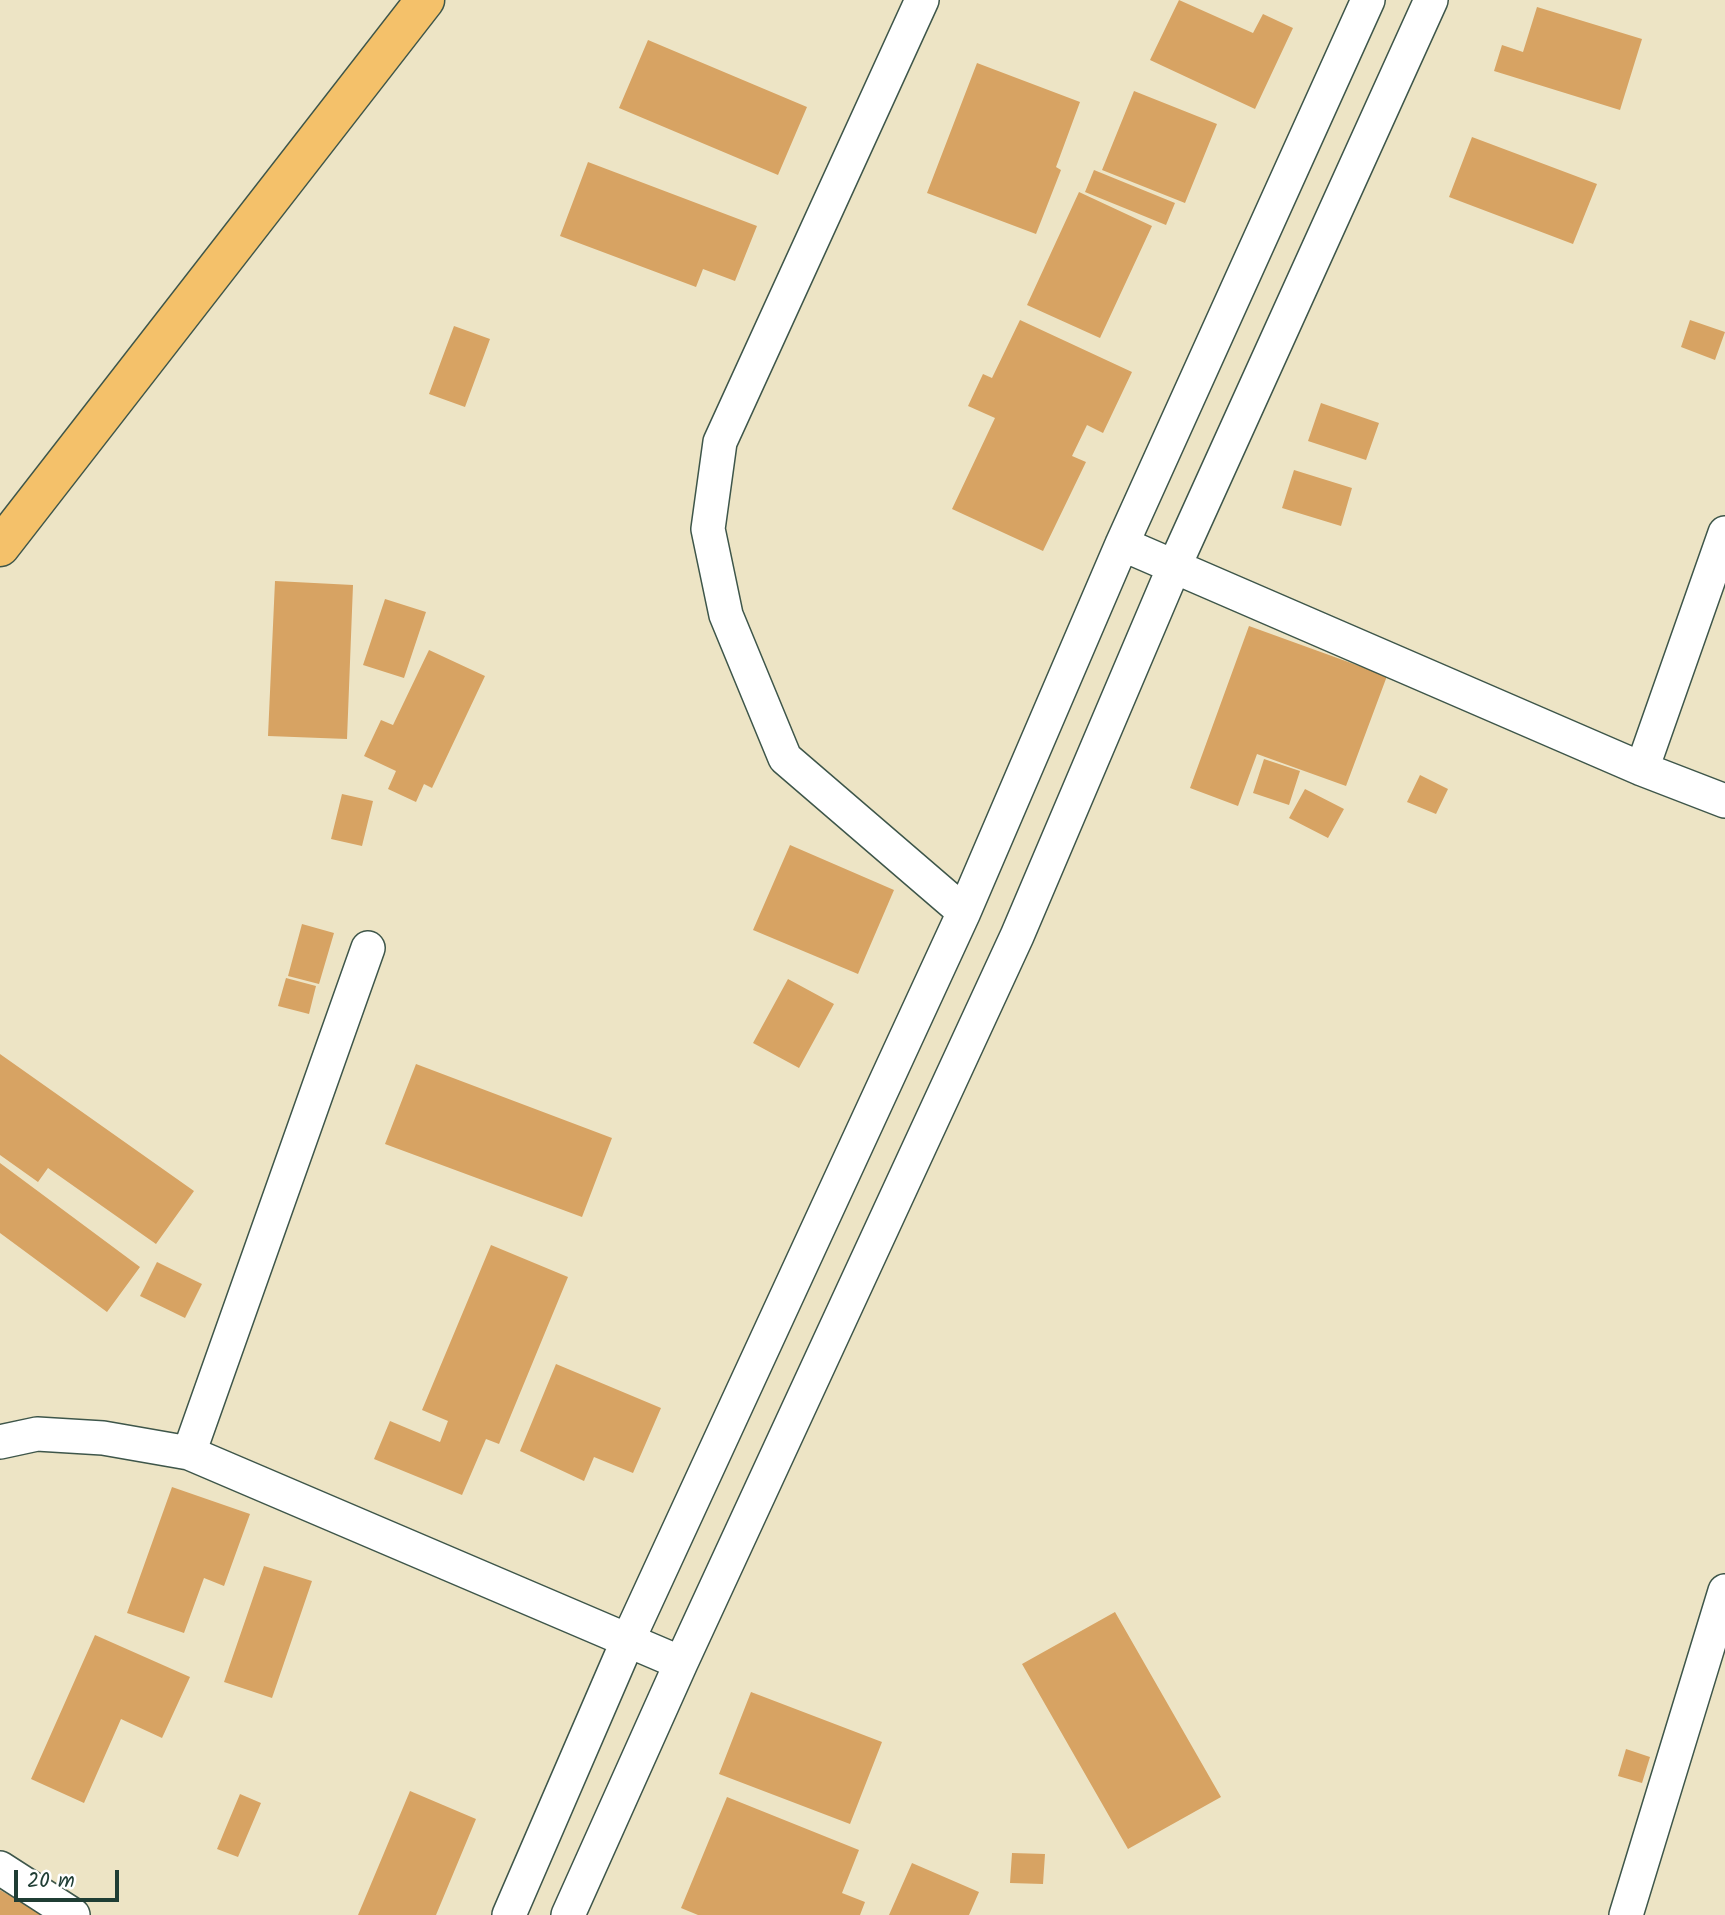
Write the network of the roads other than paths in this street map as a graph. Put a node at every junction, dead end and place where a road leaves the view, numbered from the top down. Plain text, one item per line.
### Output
1 (425, 0) edge
2 (922, 0) edge
3 (1368, 0) edge
4 (1431, 0) edge
5 (1725, 533) edge
6 (1122, 544) junction
7 (0, 547) edge
8 (1174, 567) junction
9 (1642, 769) junction
10 (1725, 802) edge
11 (964, 912) junction
12 (368, 948) dead end
13 (0, 1442) edge
14 (188, 1453) junction
15 (1725, 1591) edge
16 (628, 1640) junction
17 (681, 1663) junction
18 (0, 1868) edge
19 (74, 1915) edge
20 (509, 1915) edge
21 (569, 1915) edge
22 (1626, 1915) edge

1 - 7 main road
2 - 11 street
3 - 6 street
4 - 8 street
5 - 9 street
6 - 8 street
6 - 11 street
8 - 9 street
8 - 17 street
9 - 10 street
11 - 16 street
12 - 14 street
13 - 14 street
14 - 16 street
15 - 22 street
16 - 17 street
16 - 20 street
17 - 21 street
18 - 19 street

